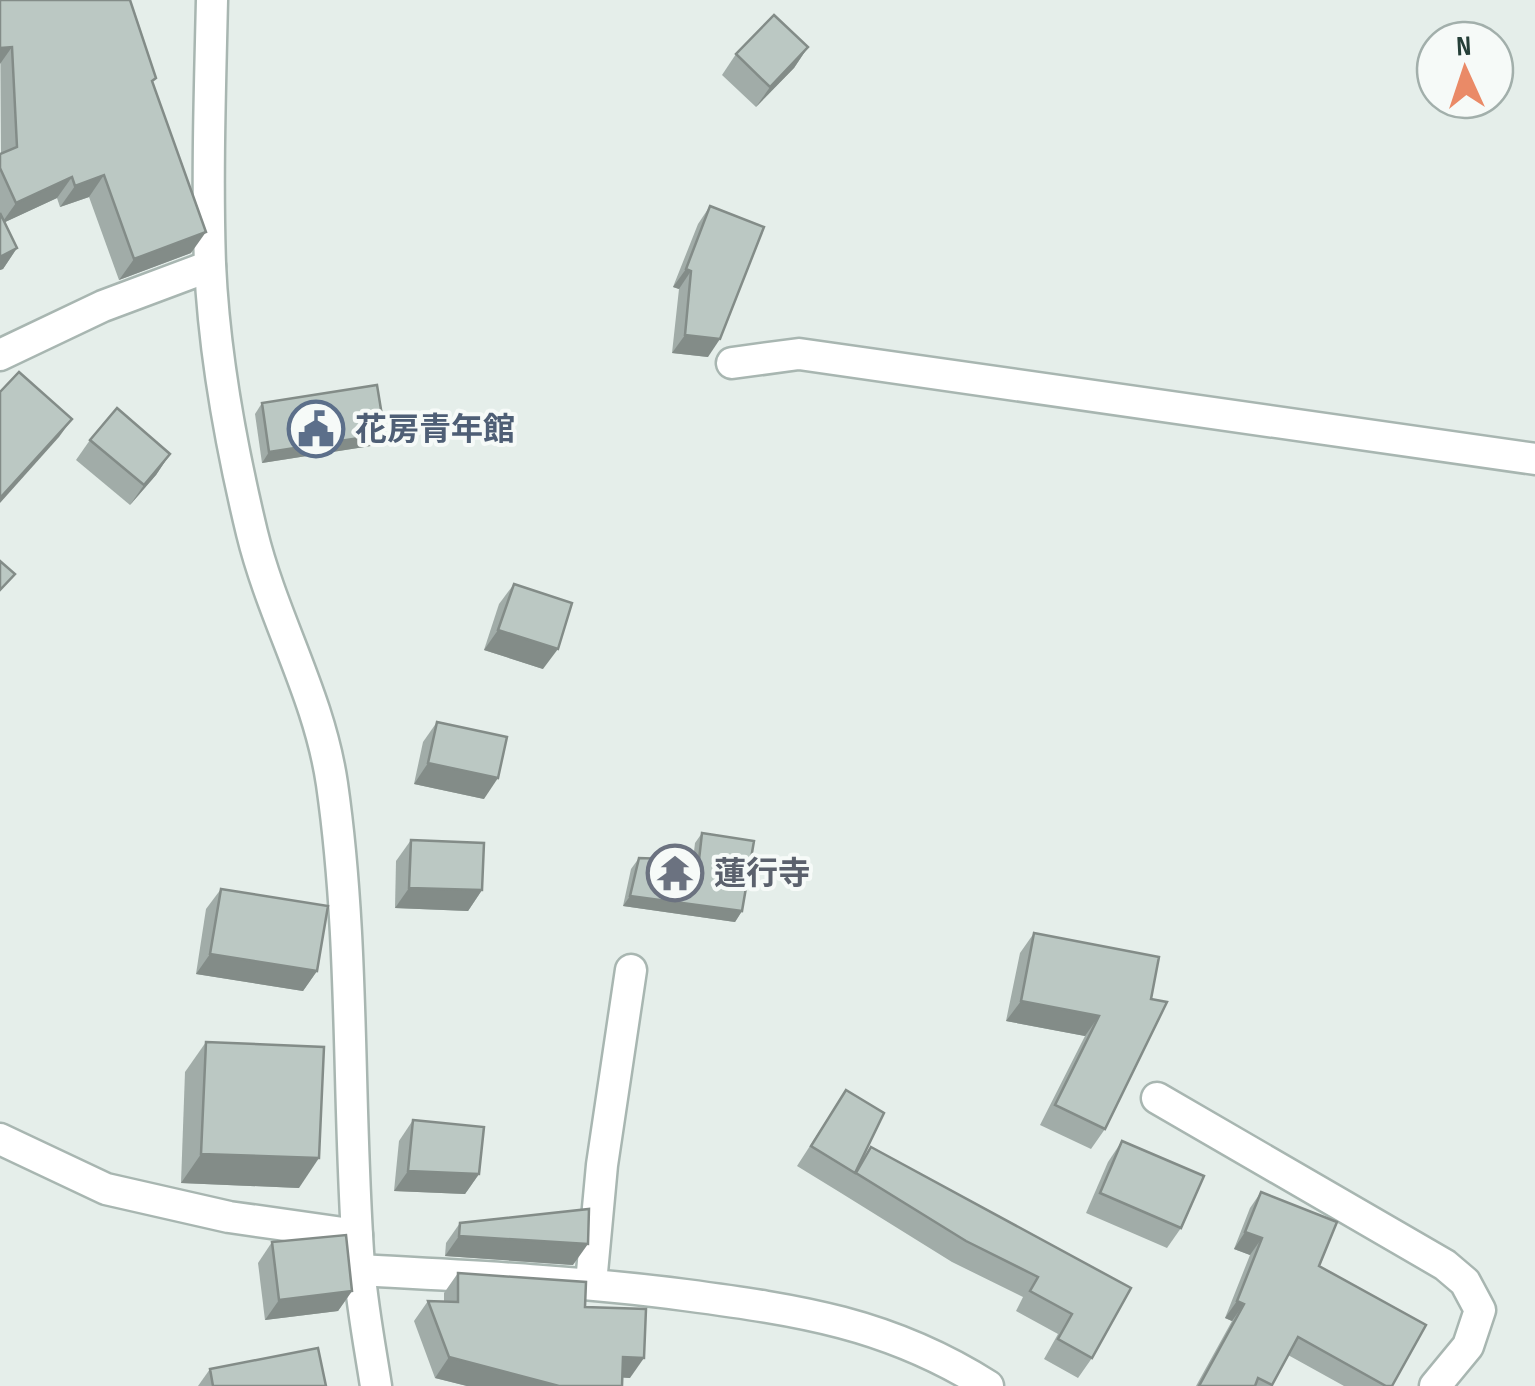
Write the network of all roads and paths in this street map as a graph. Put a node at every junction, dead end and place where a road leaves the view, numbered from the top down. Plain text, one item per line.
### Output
1 (212, 0) edge
2 (210, 266) junction
3 (0, 355) edge
4 (732, 364) dead end
5 (1535, 459) edge
6 (631, 970) dead end
7 (1157, 1098) dead end
8 (0, 1140) edge
9 (357, 1235) junction
10 (359, 1270) junction
11 (591, 1283) junction
12 (376, 1386) edge
13 (988, 1386) edge
14 (1435, 1386) edge

1 - 2 street
2 - 3 street
2 - 9 street
4 - 5 street
6 - 11 street
7 - 14 street
8 - 9 street
9 - 10 street
10 - 11 street
10 - 12 street
11 - 13 street

